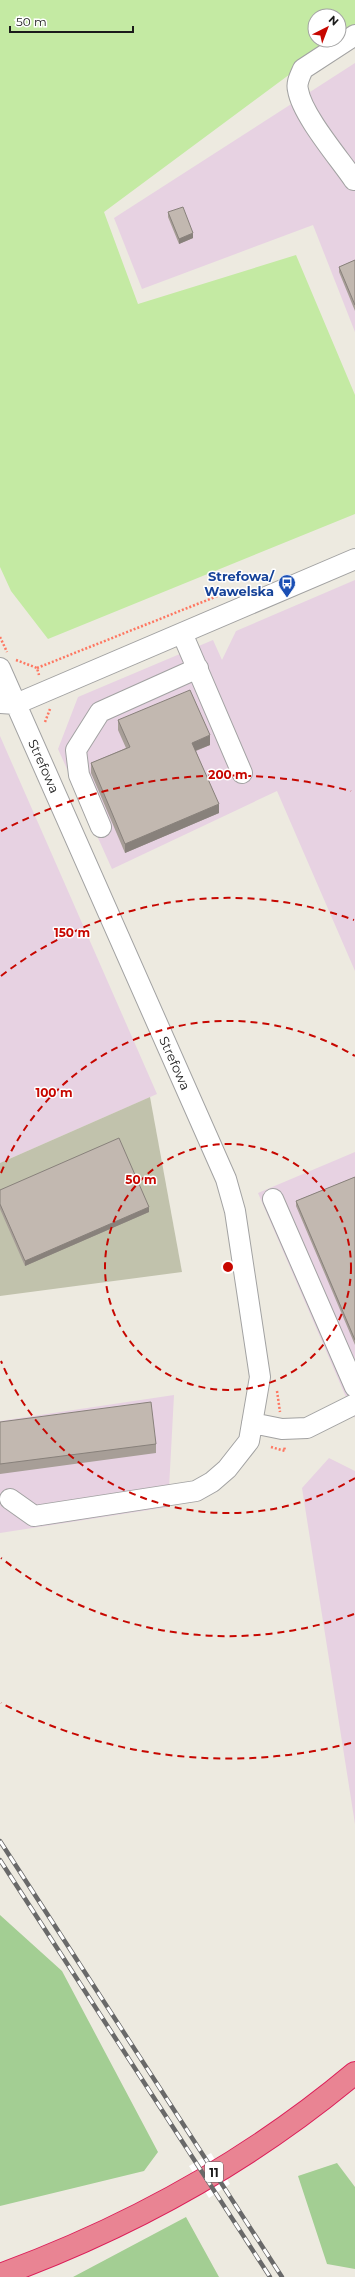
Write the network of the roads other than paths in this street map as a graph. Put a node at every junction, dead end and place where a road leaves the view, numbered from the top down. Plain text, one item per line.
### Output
1 (355, 35) edge
2 (354, 180) dead end
3 (355, 559) edge
4 (182, 633) junction
5 (0, 668) edge
6 (198, 668) junction
7 (8, 703) edge
8 (242, 773) dead end
9 (101, 827) dead end
10 (273, 1198) dead end
11 (355, 1387) edge
12 (355, 1404) edge
13 (251, 1432) junction
14 (10, 1499) dead end
15 (355, 2073) edge
16 (0, 2275) edge

1 - 2 street
3 - 4 street
4 - 6 street
4 - 7 street
5 - 7 street, Strefowa
6 - 8 street
6 - 9 street
7 - 13 street, Strefowa
10 - 11 street
12 - 13 street
13 - 14 street
15 - 16 highway, 11

